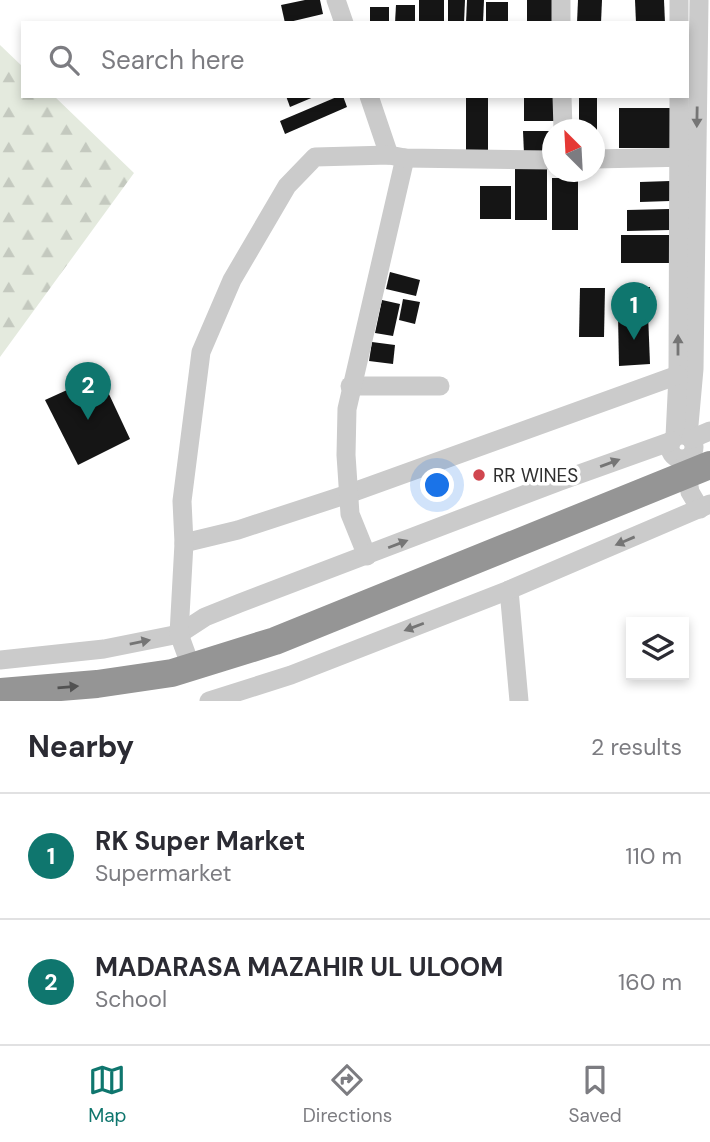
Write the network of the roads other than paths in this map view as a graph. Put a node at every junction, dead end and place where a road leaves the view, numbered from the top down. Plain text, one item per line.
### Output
1 (336, 0) edge
2 (561, 0) edge
3 (679, 0) edge
4 (703, 9) edge
5 (343, 21) edge
6 (561, 21) edge
7 (679, 21) edge
8 (370, 98) edge
9 (562, 98) edge
10 (678, 98) edge
11 (563, 119) edge
12 (397, 157) junction
13 (687, 157) junction
14 (605, 159) edge
15 (542, 160) edge
16 (703, 190) edge
17 (694, 369) edge
18 (351, 386) junction
19 (440, 386) dead end
20 (710, 431) edge
21 (681, 438) junction
22 (698, 484) edge
23 (348, 495) junction
24 (184, 543) junction
25 (367, 556) junction
26 (509, 590) junction
27 (179, 635) junction
28 (0, 660) edge
29 (191, 667) junction
30 (0, 692) edge
31 (110, 701) edge
32 (209, 701) edge
33 (519, 701) edge

1 - 5 street
2 - 6 street
3 - 7 street
4 -> 13 street
8 - 12 street
9 - 11 street
10 - 13 street
12 - 15 street
12 - 18 street
12 - 24 street
13 - 14 street
13 - 16 street
17 -> 13 street
16 - 17 street
17 - 21 street
17 - 23 street
18 - 19 street
18 - 23 street
20 - 21 street
21 - 22 street
25 -> 21 street
22 -> 26 street
22 - 29 highway
22 - 31 highway
23 - 24 street
23 - 25 street
24 - 27 street
25 - 27 street
26 -> 32 street
26 - 33 street
28 -> 27 street
27 - 29 street
30 -> 29 highway

